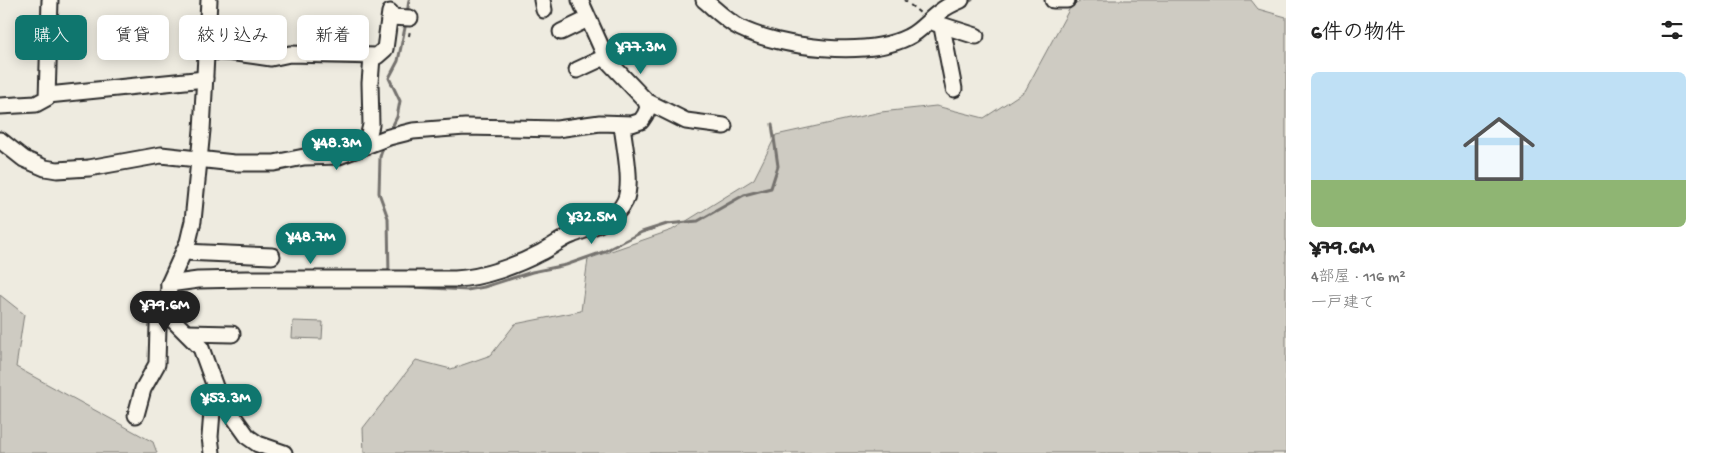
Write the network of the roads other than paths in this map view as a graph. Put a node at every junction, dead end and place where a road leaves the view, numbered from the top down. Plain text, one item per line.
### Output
1 (50, 0) edge
2 (209, 0) edge
3 (580, 0) edge
4 (704, 0) edge
5 (961, 0) edge
6 (1053, 0) edge
7 (1067, 0) edge
8 (208, 15) edge
9 (410, 18) dead end
10 (588, 19) junction
11 (935, 24) junction
12 (561, 32) dead end
13 (976, 36) dead end
14 (287, 55) edge
15 (372, 57) junction
16 (605, 57) junction
17 (206, 60) edge
18 (576, 70) dead end
19 (205, 79) junction
20 (954, 89) dead end
21 (48, 95) junction
22 (646, 100) junction
23 (0, 106) edge
24 (622, 125) junction
25 (724, 126) dead end
26 (0, 140) edge
27 (366, 146) junction
28 (198, 158) junction
29 (184, 252) junction
30 (224, 253) junction
31 (272, 256) dead end
32 (221, 279) junction
33 (169, 284) junction
34 (168, 308) junction
35 (187, 333) junction
36 (232, 334) dead end
37 (214, 386) junction
38 (136, 415) dead end
39 (212, 453) edge
40 (284, 453) edge

1 - 21 street
2 - 8 street
3 - 10 street
4 - 11 street
5 - 11 street
6 - 7 street
9 - 15 street
10 - 12 street
10 - 16 street
11 - 13 street
11 - 20 street
14 - 15 street
15 - 27 street
16 - 18 street
16 - 22 street
17 - 19 street
19 - 21 street
19 - 28 street
21 - 23 street
22 - 24 street
22 - 25 street
24 - 27 street
24 - 32 street
26 - 28 street
27 - 28 street
28 - 29 street
29 - 30 street
29 - 33 street
30 - 31 street
30 - 32 street
32 - 33 street
33 - 34 street
34 - 35 street
34 - 38 street
35 - 36 street
35 - 37 street
37 - 39 street
37 - 40 street

